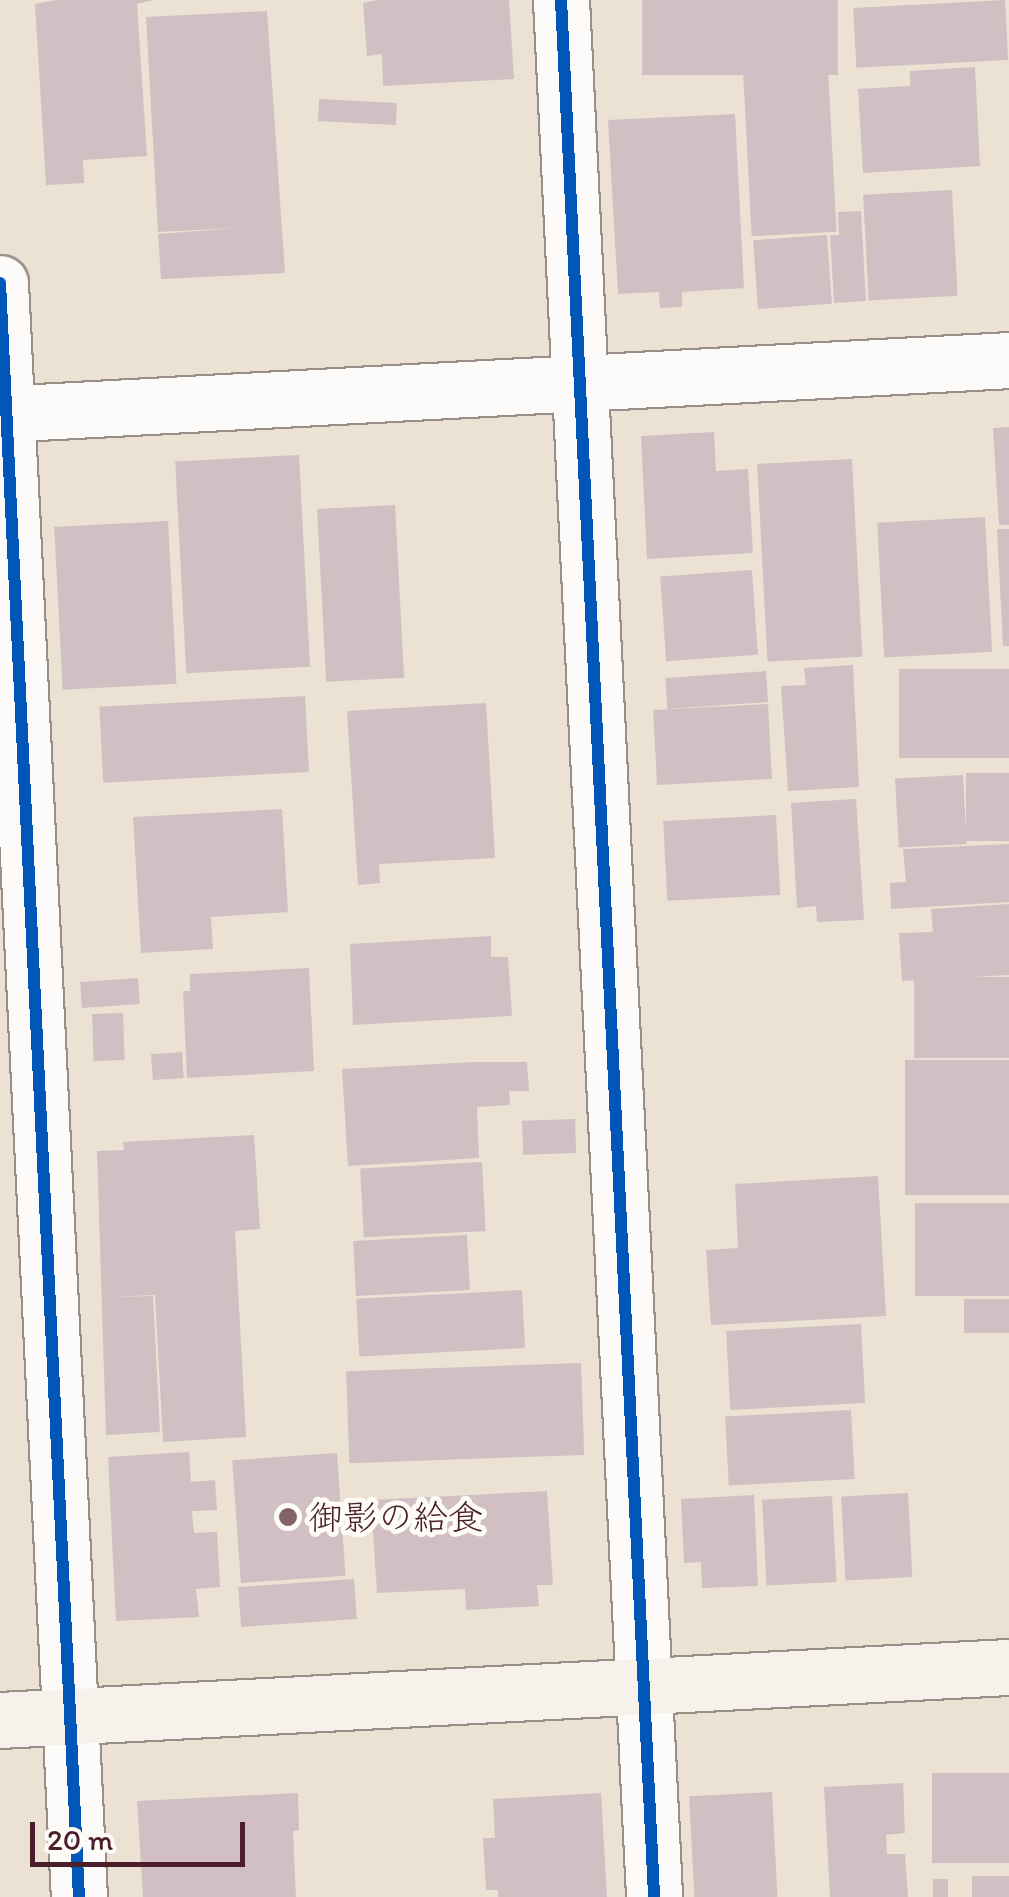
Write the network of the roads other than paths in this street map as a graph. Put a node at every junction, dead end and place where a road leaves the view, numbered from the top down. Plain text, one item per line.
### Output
1 (561, 0) edge
2 (0, 284) edge
3 (1009, 360) edge
4 (579, 382) junction
5 (3, 414) edge
6 (1009, 1667) edge
7 (643, 1686) junction
8 (70, 1717) junction
9 (0, 1720) edge
10 (79, 1897) edge
11 (654, 1897) edge

1 - 4 street
2 - 5 street
3 - 4 street
4 - 5 street
4 - 7 street
5 - 8 street
6 - 7 street
7 - 8 street
7 - 11 street
8 - 9 street
8 - 10 street

